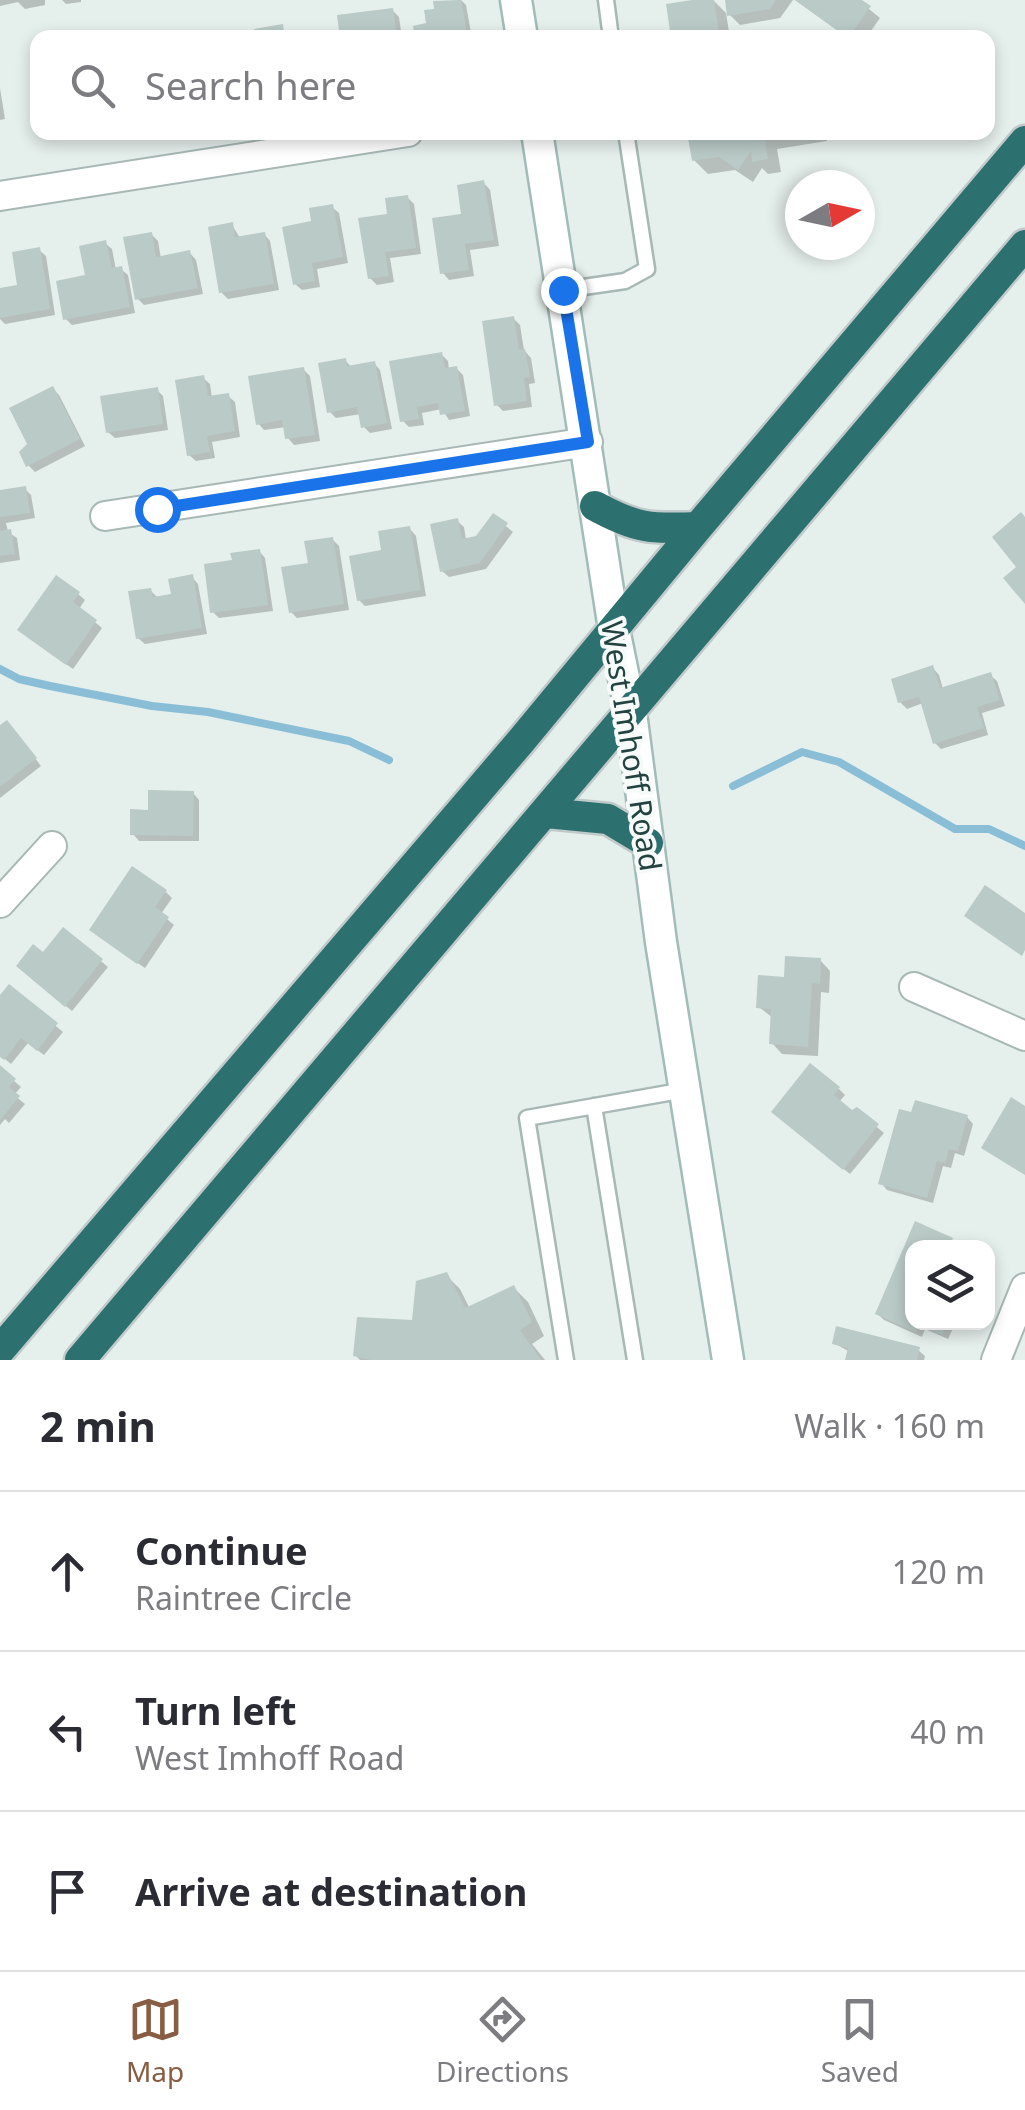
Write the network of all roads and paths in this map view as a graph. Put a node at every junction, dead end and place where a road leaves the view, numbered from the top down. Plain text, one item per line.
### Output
1 (516, 0) edge
2 (606, 0) edge
3 (521, 30) edge
4 (610, 30) edge
5 (357, 140) edge
6 (538, 140) edge
7 (627, 140) edge
8 (1025, 142) edge
9 (0, 196) edge
10 (1025, 245) edge
11 (563, 290) junction
12 (588, 442) junction
13 (596, 506) junction
14 (105, 516) dead end
15 (698, 526) junction
16 (614, 629) junction
17 (631, 713) junction
18 (546, 813) junction
19 (648, 843) junction
20 (52, 846) dead end
21 (0, 903) edge
22 (914, 987) dead end
23 (1025, 1036) edge
24 (685, 1090) junction
25 (594, 1106) junction
26 (1025, 1288) edge
27 (0, 1350) edge
28 (80, 1360) edge
29 (566, 1360) edge
30 (635, 1360) edge
31 (728, 1360) edge
32 (996, 1360) edge

1 - 3 street
2 - 4 lane
5 - 9 street
6 - 11 street, West Imhoff Road
7 - 11 lane
8 - 15 highway
10 - 17 highway
11 - 12 street, West Imhoff Road
12 - 13 street, West Imhoff Road
12 - 14 street
13 - 15 highway
13 - 16 street, West Imhoff Road
15 - 16 highway
16 - 17 street, West Imhoff Road
16 - 27 highway
17 - 18 highway
17 - 19 street, West Imhoff Road
18 - 19 highway
18 - 28 highway
19 - 24 street, West Imhoff Road
20 - 21 street
22 - 23 street
24 - 25 lane
24 - 31 street, West Imhoff Road
25 - 29 lane
25 - 30 lane
26 - 32 street

